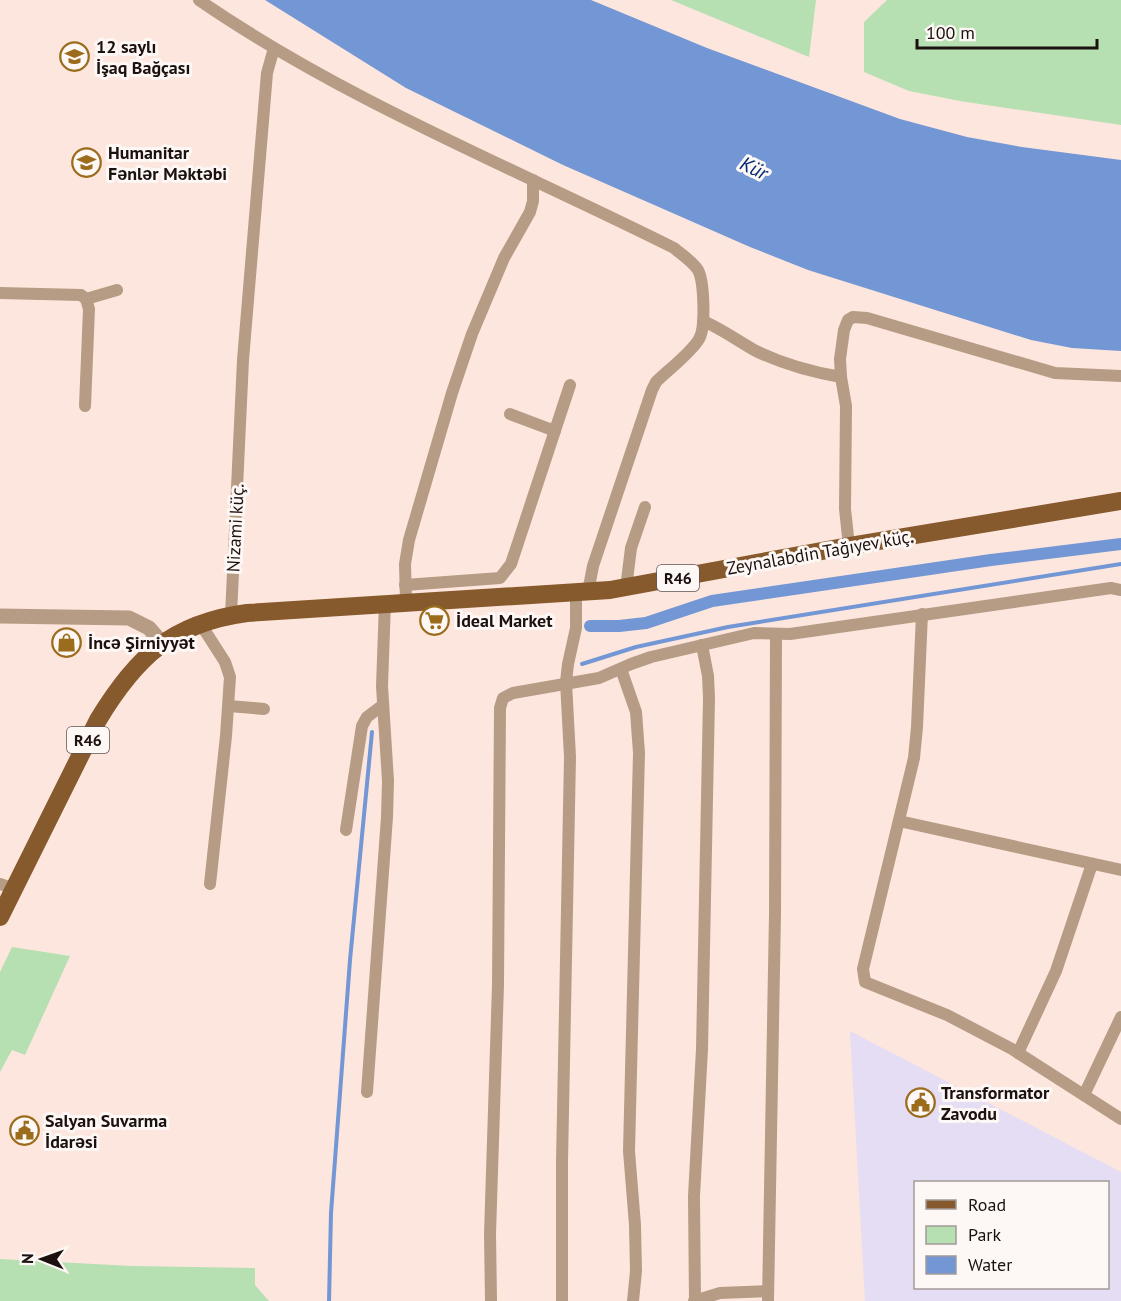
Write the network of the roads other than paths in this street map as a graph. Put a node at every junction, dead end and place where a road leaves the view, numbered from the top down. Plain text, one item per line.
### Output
1 (199, 0) edge
2 (274, 48) junction
3 (533, 180) junction
4 (117, 290) dead end
5 (0, 293) edge
6 (86, 299) junction
7 (703, 321) junction
8 (1121, 376) edge
9 (841, 377) junction
10 (570, 385) dead end
11 (85, 406) dead end
12 (510, 414) dead end
13 (555, 431) junction
14 (1121, 501) edge
15 (645, 507) dead end
16 (849, 546) junction
17 (627, 588) junction
18 (1121, 590) edge
19 (406, 593) junction
20 (582, 593) junction
21 (385, 603) junction
22 (922, 614) junction
23 (231, 615) junction
24 (0, 616) edge
25 (200, 623) junction
26 (776, 635) junction
27 (162, 643) junction
28 (702, 645) junction
29 (621, 669) junction
30 (566, 682) junction
31 (383, 705) junction
32 (229, 706) junction
33 (264, 709) dead end
34 (899, 821) junction
35 (345, 830) dead end
36 (1092, 864) junction
37 (1121, 870) edge
38 (210, 884) dead end
39 (7, 886) edge
40 (0, 917) edge
41 (1121, 1017) edge
42 (1018, 1053) junction
43 (367, 1092) dead end
44 (1084, 1095) junction
45 (1121, 1119) edge
46 (768, 1296) edge
47 (491, 1301) edge
48 (562, 1301) edge
49 (633, 1301) edge
50 (695, 1301) edge

1 - 2 street
2 - 3 street
2 - 23 street, Nizami küç.
3 - 7 street
3 - 19 street
4 - 6 street
5 - 6 street
6 - 11 street
7 - 9 street
7 - 20 street
8 - 9 street
9 - 16 street
10 - 13 street
12 - 13 street
13 - 19 street
14 - 16 main road, Zeynalabdin Tağıyev küç. / R46
15 - 17 street
16 - 17 main road, Zeynalabdin Tağıyev küç. / R46
17 - 20 main road, Zeynalabdin Tağıyev küç. / R46
18 - 22 street
19 - 20 main road, Zeynalabdin Tağıyev küç. / R46
19 - 21 main road, Zeynalabdin Tağıyev küç. / R46
20 - 30 street
21 - 23 main road, Zeynalabdin Tağıyev küç. / R46
21 - 31 street
22 - 26 street
22 - 34 street
23 - 25 main road, R46
24 - 27 street
25 - 27 main road, R46
25 - 32 street
26 - 28 street
26 - 46 street
27 - 39 main road, R46
28 - 29 street
28 - 50 street
29 - 30 street
29 - 49 street
30 - 47 street
30 - 48 street
31 - 35 street
31 - 43 street
32 - 33 street
32 - 38 street
34 - 36 street
34 - 42 street
36 - 37 street
36 - 42 street
39 - 40 main road, R46
41 - 44 street
42 - 44 street
44 - 45 street
46 - 50 street

